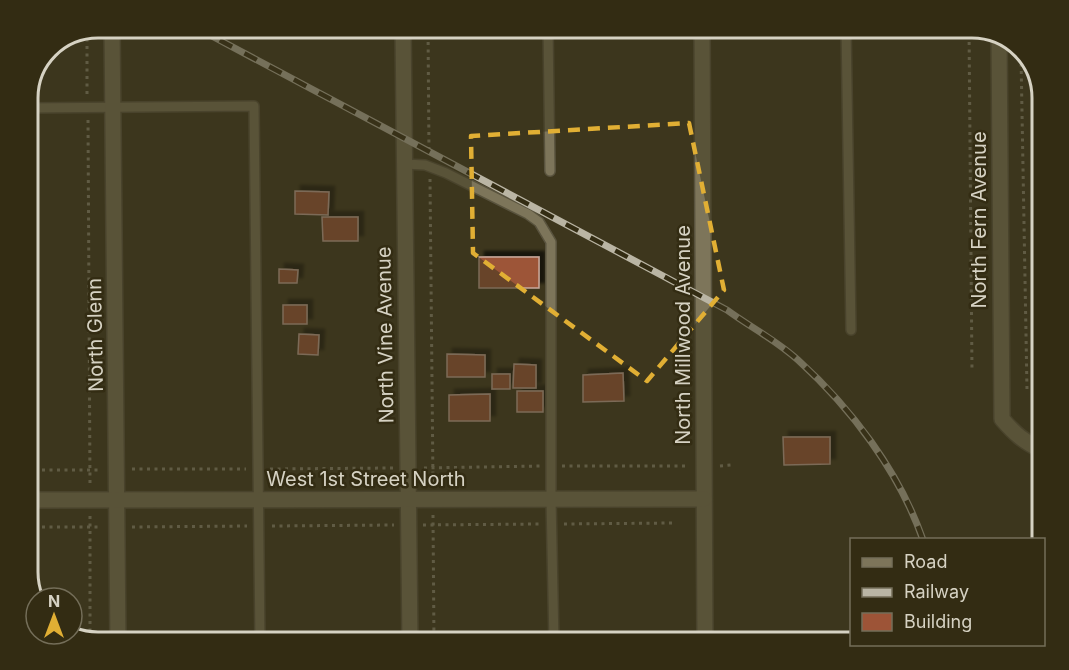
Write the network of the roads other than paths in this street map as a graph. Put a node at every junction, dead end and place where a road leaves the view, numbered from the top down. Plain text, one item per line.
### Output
1 (112, 38) edge
2 (403, 38) edge
3 (548, 38) edge
4 (702, 38) edge
5 (846, 38) edge
6 (999, 44) edge
7 (113, 107) junction
8 (38, 108) edge
9 (404, 164) junction
10 (550, 171) dead end
11 (850, 330) dead end
12 (1032, 446) edge
13 (38, 500) edge
14 (118, 500) junction
15 (258, 500) junction
16 (408, 500) junction
17 (551, 500) junction
18 (704, 500) junction
19 (118, 632) edge
20 (260, 632) edge
21 (410, 632) edge
22 (554, 632) edge
23 (705, 632) edge

1 - 7 street, North Glenn
2 - 9 street, North Vine Avenue
3 - 10 lane
4 - 18 street, North Millwood Avenue
5 - 11 lane
6 - 12 street, North Fern Avenue
7 - 8 lane
7 - 14 street, North Glenn
7 - 15 lane
9 - 16 street, North Vine Avenue
9 - 17 lane
13 - 14 street, West 1st Street North
14 - 15 street, West 1st Street North
14 - 19 street, North Glenn
15 - 16 street, West 1st Street North
15 - 20 lane
16 - 17 street, West 1st Street North
16 - 21 street, North Vine Avenue
17 - 18 street, West 1st Street North
17 - 22 lane
18 - 23 street, North Millwood Avenue

